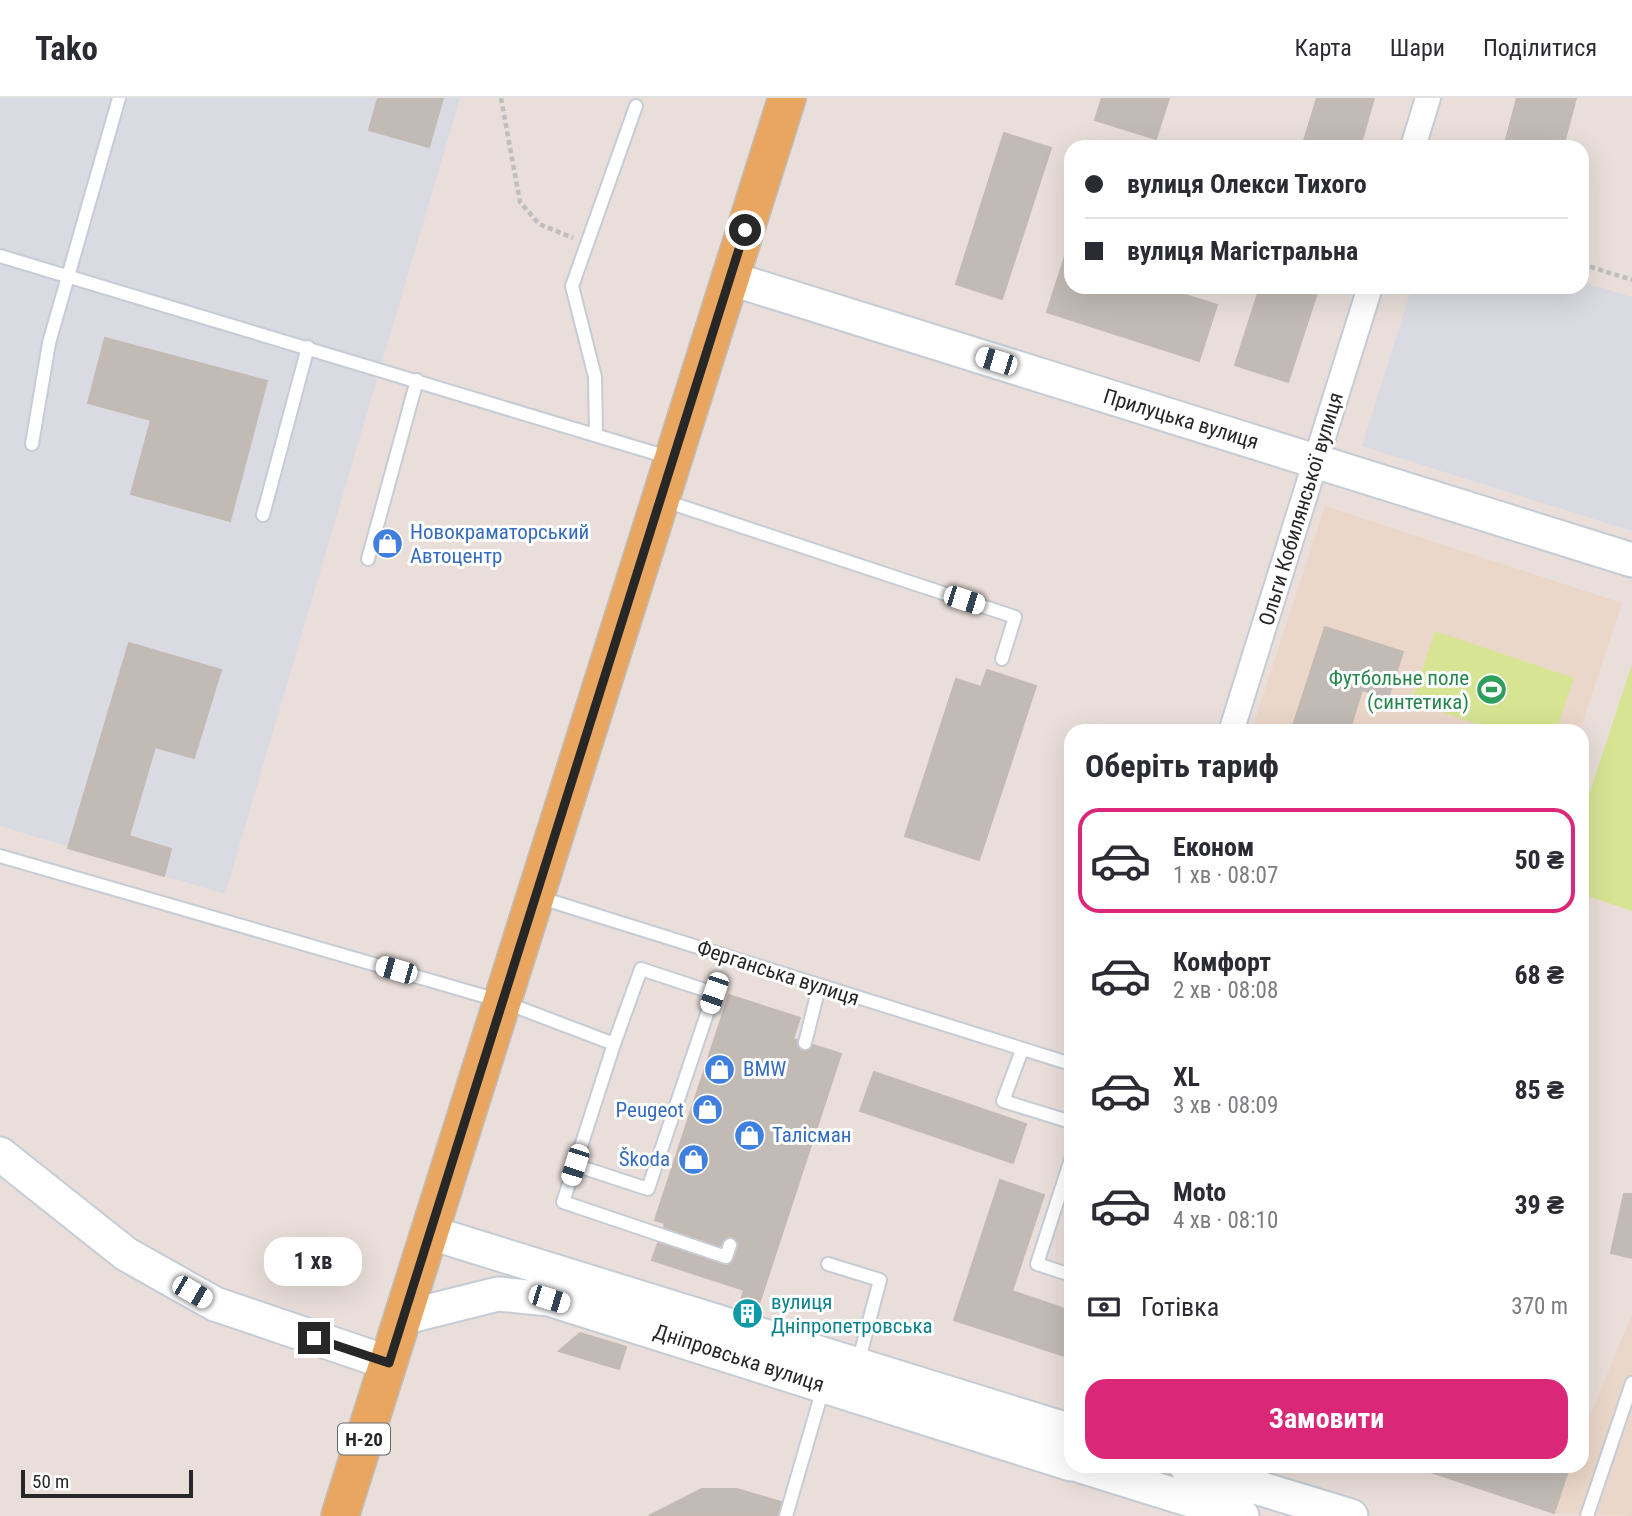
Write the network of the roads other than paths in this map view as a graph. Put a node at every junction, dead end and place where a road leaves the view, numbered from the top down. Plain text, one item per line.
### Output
1 (118, 98) edge
2 (787, 98) edge
3 (1428, 98) edge
4 (636, 106) dead end
5 (1415, 140) edge
6 (0, 256) edge
7 (68, 274) junction
8 (729, 278) junction
9 (1368, 294) edge
10 (308, 347) junction
11 (417, 380) junction
12 (596, 434) junction
13 (32, 444) dead end
14 (671, 458) junction
15 (1317, 462) junction
16 (658, 499) junction
17 (263, 515) dead end
18 (368, 559) dead end
19 (1632, 561) edge
20 (1002, 659) dead end
21 (1234, 724) edge
22 (0, 856) edge
23 (534, 896) junction
24 (819, 987) junction
25 (501, 1001) junction
26 (805, 1043) dead end
27 (614, 1044) junction
28 (1022, 1050) junction
29 (1064, 1062) edge
30 (1064, 1120) edge
31 (0, 1154) edge
32 (575, 1165) junction
33 (1064, 1181) edge
34 (428, 1231) junction
35 (730, 1244) dead end
36 (828, 1264) dead end
37 (1064, 1273) edge
38 (402, 1318) junction
39 (389, 1363) junction
40 (834, 1370) junction
41 (1632, 1383) edge
42 (1064, 1429) edge
43 (1064, 1461) edge
44 (1114, 1473) edge
45 (1197, 1490) edge
46 (340, 1516) edge
47 (786, 1516) edge
48 (1242, 1516) edge
49 (1351, 1516) edge
50 (1587, 1516) edge

1 - 7 lane
2 - 8 main road, Н-20
3 - 5 street
4 - 12 lane
6 - 7 lane
7 - 10 lane
7 - 13 lane
8 - 14 main road, Н-20
8 - 15 street, Прилуцька вулиця
9 - 15 street, Ольги Кобилянської вулиця
10 - 11 lane
10 - 17 lane
11 - 12 lane
11 - 18 lane
12 - 14 lane
14 - 16 main road, Н-20
15 - 19 street, Прилуцька вулиця
15 - 21 street, Ольги Кобилянської вулиця
16 - 20 lane
16 - 23 main road, Н-20
22 - 25 lane
23 - 24 lane, Ферганська вулиця
23 - 25 main road, Н-20
24 - 26 lane
24 - 28 lane, Ферганська вулиця
25 - 27 lane
25 - 34 main road, Н-20
27 - 32 lane
27 - 32 lane
28 - 29 lane, Ферганська вулиця
28 - 30 lane
31 - 39 street
32 - 35 lane
33 - 37 lane
34 - 38 main road, Н-20
34 - 40 street, Дніпровська вулиця
36 - 40 lane
38 - 39 main road, Н-20
38 - 40 street, Дніпровська вулиця
39 - 46 main road, Н-20
40 - 42 street, Дніпровська вулиця
40 - 43 street, Дніпровська вулиця
40 - 47 lane
41 - 50 lane
44 - 45 street
45 - 48 street
45 - 49 street

